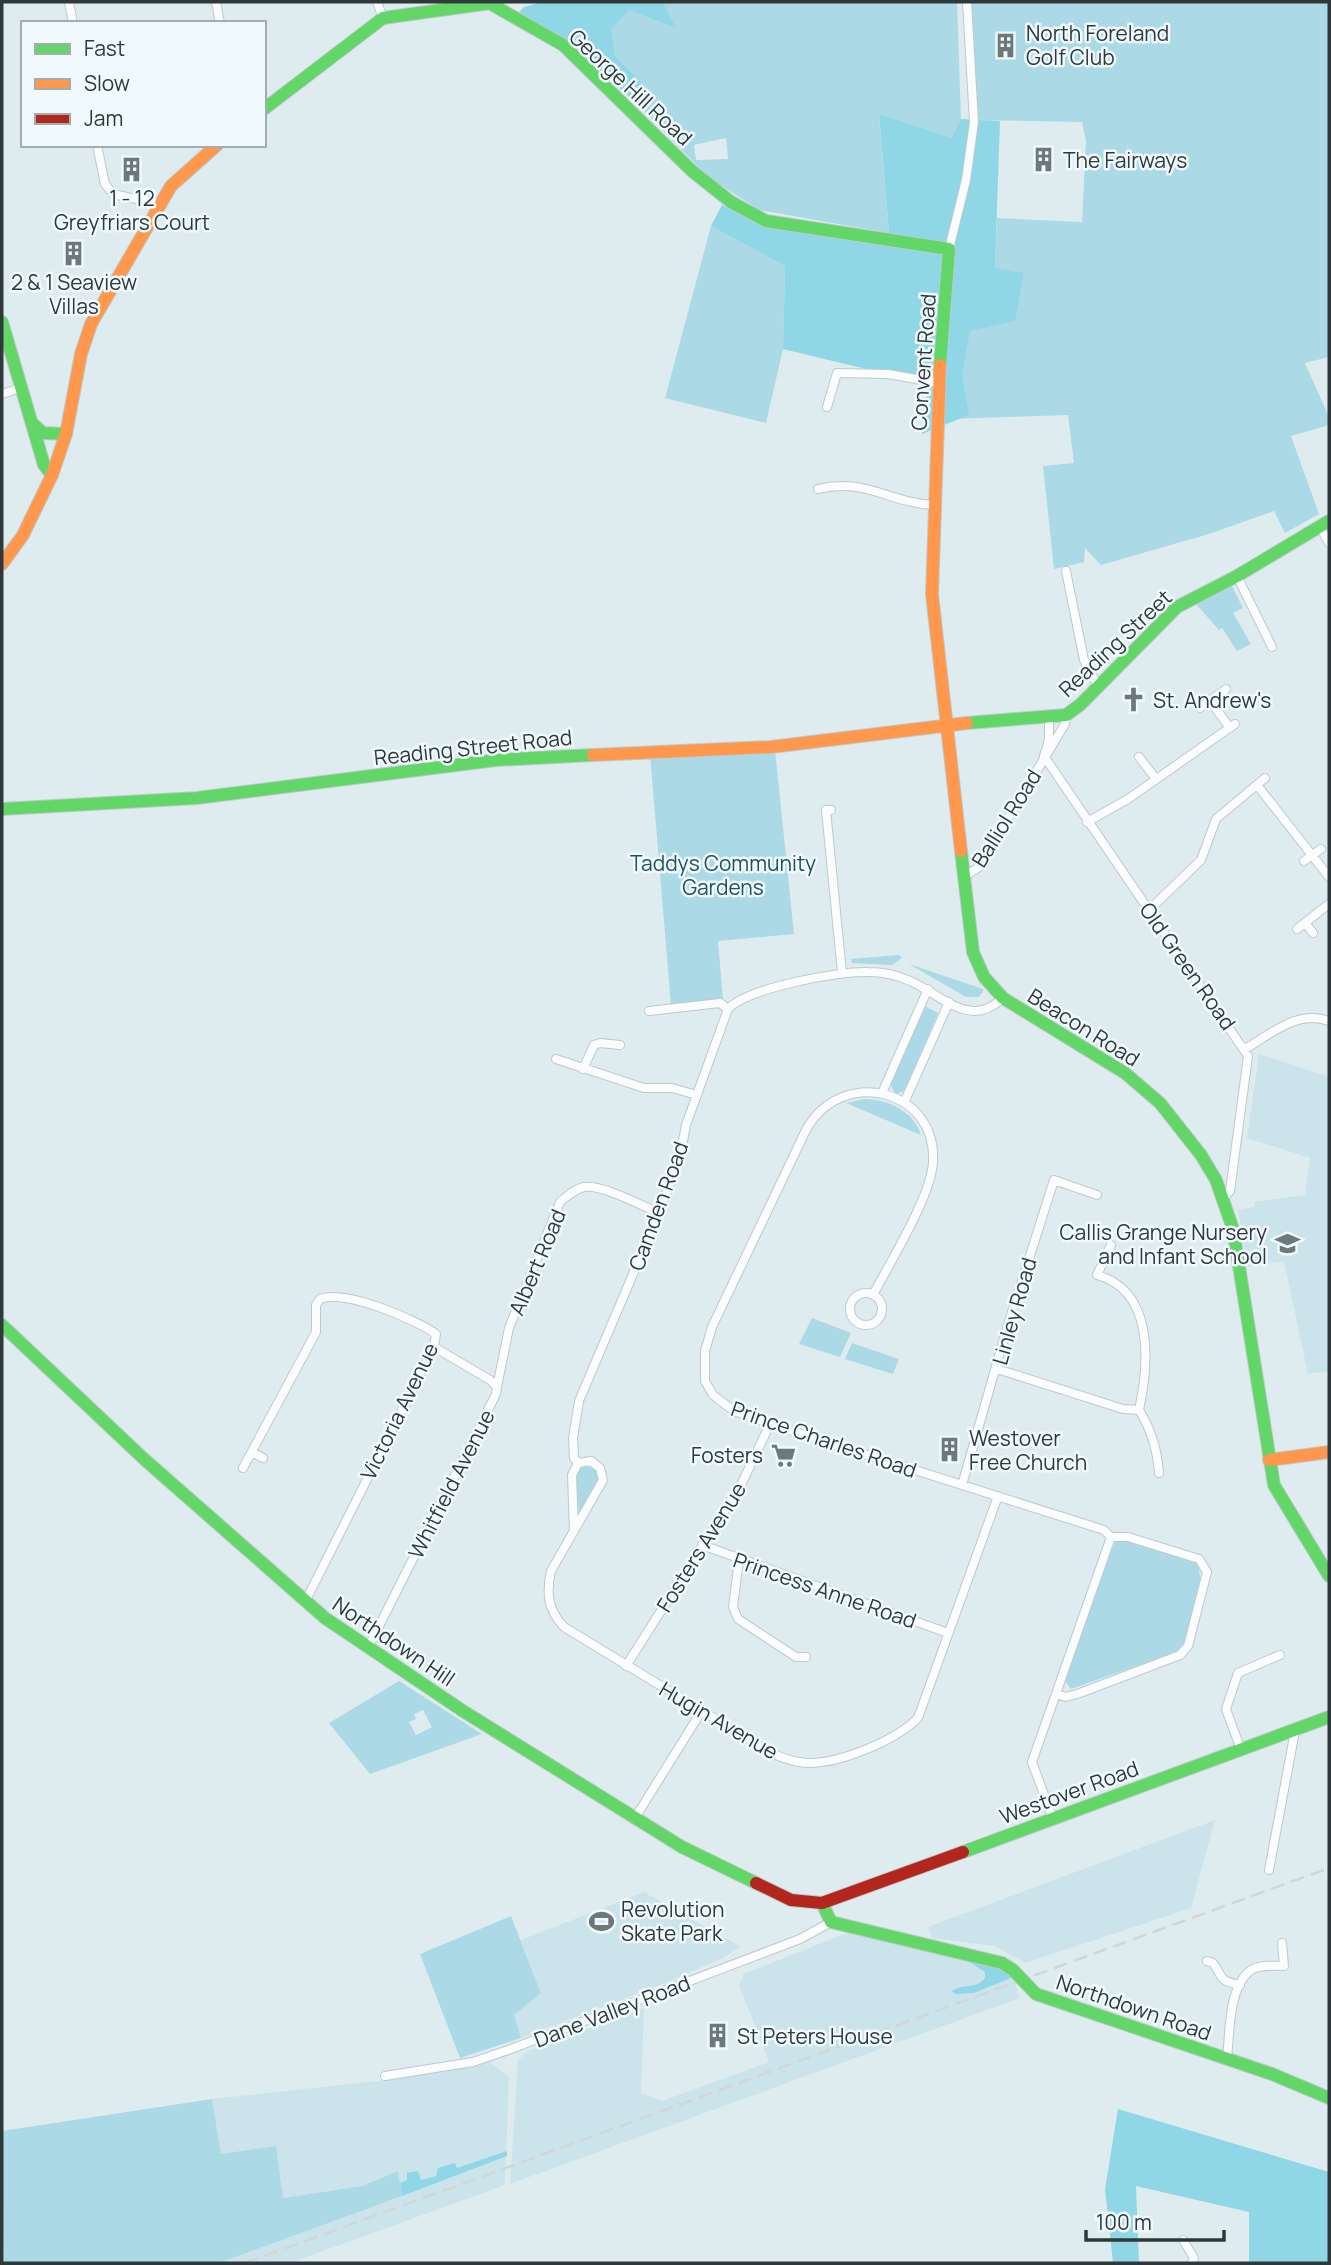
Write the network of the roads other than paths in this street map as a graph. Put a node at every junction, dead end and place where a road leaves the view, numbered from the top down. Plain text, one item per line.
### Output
1 (69, 2) edge
2 (216, 2) edge
3 (377, 2) edge
4 (967, 2) edge
5 (496, 3) edge
6 (383, 18) junction
7 (73, 21) edge
8 (220, 21) edge
9 (266, 107) edge
10 (97, 147) edge
11 (214, 147) edge
12 (159, 204) junction
13 (950, 249) junction
14 (2, 322) edge
15 (939, 383) junction
16 (20, 388) junction
17 (2, 394) edge
18 (827, 407) dead end
19 (31, 421) junction
20 (66, 434) junction
21 (52, 475) junction
22 (818, 489) dead end
23 (933, 505) junction
24 (1325, 524) edge
25 (1329, 543) edge
26 (2, 564) edge
27 (1066, 571) dead end
28 (1237, 576) junction
29 (1272, 647) dead end
30 (1098, 686) junction
31 (1226, 689) dead end
32 (1210, 701) junction
33 (1200, 708) dead end
34 (1066, 715) junction
35 (1049, 716) junction
36 (949, 727) junction
37 (1044, 756) junction
38 (1139, 757) dead end
39 (1156, 779) junction
40 (1265, 779) dead end
41 (1257, 785) junction
42 (2, 809) edge
43 (831, 810) dead end
44 (1087, 822) junction
45 (1321, 849) dead end
46 (1312, 855) junction
47 (1304, 861) dead end
48 (964, 876) junction
49 (1329, 877) edge
50 (1329, 904) edge
51 (1149, 910) junction
52 (1306, 924) junction
53 (1297, 929) dead end
54 (1312, 933) dead end
55 (842, 973) junction
56 (928, 989) junction
57 (1003, 998) junction
58 (949, 1002) junction
59 (728, 1009) junction
60 (649, 1011) dead end
61 (1329, 1021) edge
62 (620, 1045) dead end
63 (1245, 1049) junction
64 (556, 1059) dead end
65 (583, 1069) junction
66 (882, 1093) junction
67 (697, 1095) junction
68 (904, 1103) junction
69 (1097, 1195) dead end
70 (1223, 1198) junction
71 (659, 1213) junction
72 (1111, 1245) dead end
73 (873, 1294) junction
74 (2, 1325) edge
75 (434, 1347) junction
76 (997, 1369) junction
77 (498, 1387) junction
78 (1139, 1410) junction
79 (770, 1424) junction
80 (252, 1452) junction
81 (1329, 1452) edge
82 (263, 1458) dead end
83 (1269, 1460) junction
84 (578, 1463) junction
85 (243, 1468) dead end
86 (1159, 1474) dead end
87 (962, 1485) junction
88 (998, 1496) junction
89 (574, 1531) junction
90 (1111, 1537) junction
91 (702, 1545) junction
92 (740, 1560) junction
93 (1329, 1576) edge
94 (304, 1602) junction
95 (948, 1633) junction
96 (368, 1648) junction
97 (1280, 1655) dead end
98 (806, 1657) dead end
99 (626, 1666) junction
100 (1056, 1694) junction
101 (701, 1712) junction
102 (1329, 1717) edge
103 (1295, 1731) junction
104 (1241, 1749) junction
105 (635, 1818) junction
106 (1053, 1819) junction
107 (1269, 1870) dead end
108 (822, 1903) junction
109 (831, 1922) junction
110 (1282, 1943) dead end
111 (1207, 1961) dead end
112 (1240, 1985) junction
113 (1227, 2058) junction
114 (384, 2076) dead end
115 (1329, 2098) edge
116 (1184, 2240) dead end
117 (1192, 2263) edge

1 - 7 street
2 - 8 street
3 - 6 street
4 - 13 street, Convent Road
5 - 6 street, George Hill Road
5 - 13 street, George Hill Road
6 - 9 street
10 - 12 street
11 - 12 street
12 - 20 street
13 - 15 street, Convent Road
14 - 16 street
15 - 18 street
15 - 23 street, Convent Road
16 - 17 street
16 - 19 street
19 - 20 street
19 - 21 street
20 - 21 street
21 - 26 street
22 - 23 street
23 - 36 street, Convent Road
24 - 25 street
24 - 28 street, Reading Street
27 - 30 street
28 - 29 street
28 - 30 street, Reading Street
30 - 34 street, Reading Street
31 - 32 street
32 - 33 street
32 - 39 street
34 - 35 street, Reading Street
34 - 37 street, Balliol Road
35 - 36 street, Reading Street
35 - 37 street, Balliol Road
36 - 42 street, Reading Street Road
36 - 48 street, Beacon Road
37 - 44 street, Old Green Road
37 - 48 street, Balliol Road
38 - 39 street
39 - 44 street
40 - 41 street
41 - 46 street
41 - 51 street
43 - 55 street
44 - 51 street, Old Green Road
45 - 46 street
46 - 47 street
46 - 49 street
48 - 57 street, Beacon Road
50 - 52 street
51 - 63 street, Old Green Road
52 - 53 street
52 - 54 street
55 - 56 street
55 - 59 street
56 - 58 street
56 - 66 street
57 - 58 street
57 - 70 street, Beacon Road
58 - 68 street
59 - 60 street
59 - 67 street, Camden Road
61 - 63 street
62 - 65 street
63 - 70 street, Old Green Road
64 - 65 street
65 - 67 street
66 - 68 street, Prince Charles Road
66 - 79 street, Prince Charles Road
67 - 71 street, Camden Road
68 - 73 street
69 - 76 street, Linley Road
70 - 83 street, Beacon Road
71 - 77 street, Albert Road
71 - 84 street, Camden Road
72 - 78 street
73 - 73 street
74 - 94 street, Northdown Hill
75 - 77 street, Whitfield Avenue
75 - 80 street, Victoria Avenue
75 - 94 street, Victoria Avenue
76 - 78 street
76 - 87 street, Linley Road
77 - 96 street, Whitfield Avenue
78 - 86 street
79 - 87 street, Prince Charles Road
79 - 91 street, Fosters Avenue
80 - 82 street
80 - 85 street, Victoria Avenue
81 - 83 street
83 - 93 street, Beacon Road
84 - 89 street
84 - 89 street, Hugin Avenue
87 - 88 street, Prince Charles Road
88 - 90 street, Prince Charles Road
88 - 95 street, Hugin Avenue
89 - 99 street, Hugin Avenue
90 - 100 street
90 - 100 street, Prince Charles Road
91 - 92 street, Princess Anne Road
91 - 99 street, Fosters Avenue
92 - 95 street, Princess Anne Road
92 - 98 street
94 - 96 street, Northdown Hill
95 - 101 street, Hugin Avenue
96 - 105 street, Northdown Hill
97 - 104 street
99 - 101 street, Hugin Avenue
100 - 106 street
101 - 105 street
102 - 103 street, Westover Road
103 - 104 street, Westover Road
103 - 107 street
104 - 106 street, Westover Road
105 - 108 street, Northdown Hill
106 - 108 street, Westover Road
108 - 109 street
109 - 113 street, Northdown Road, bridge
109 - 114 street, Dane Valley Road
110 - 112 street
111 - 112 street
112 - 113 street
113 - 115 street, Northdown Road
116 - 117 street

